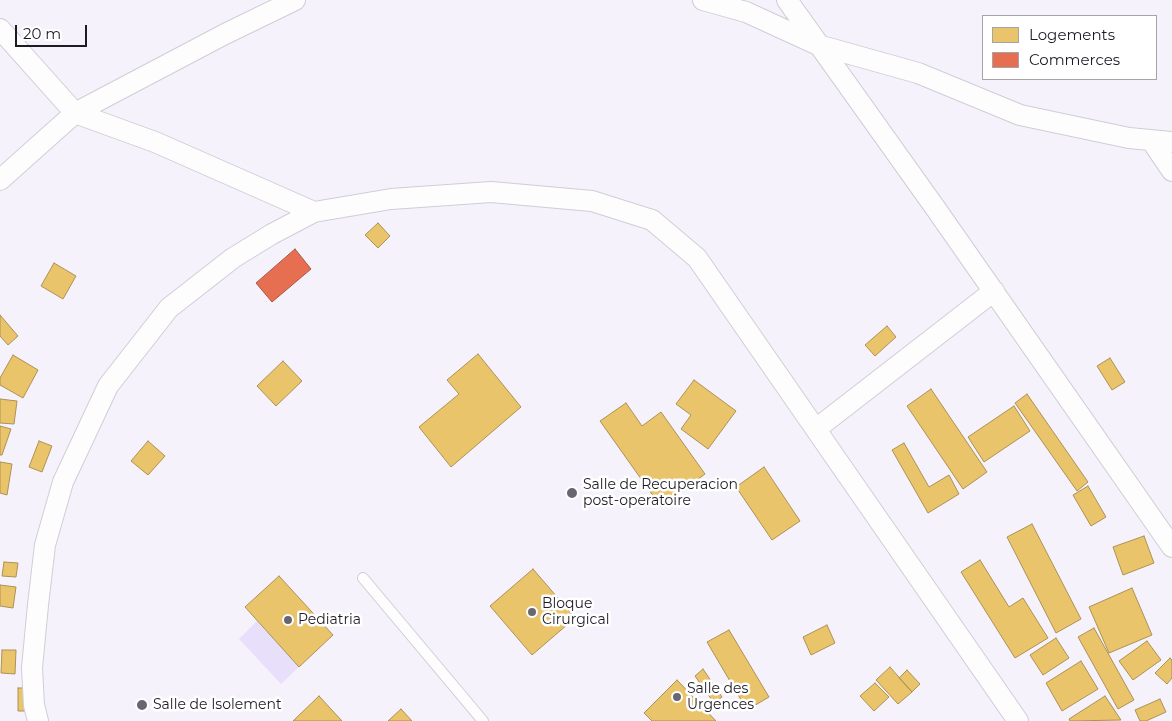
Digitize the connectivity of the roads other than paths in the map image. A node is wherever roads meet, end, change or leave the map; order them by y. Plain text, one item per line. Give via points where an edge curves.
1 (295, 0) edge
2 (703, 0) edge
3 (786, 0) edge
4 (0, 29) edge
5 (818, 45) junction
6 (75, 113) junction
7 (1151, 140) junction
8 (1172, 142) edge
9 (1172, 171) edge
10 (0, 180) edge
11 (314, 212) junction
12 (994, 291) junction
13 (816, 429) junction
14 (1172, 547) edge
15 (363, 578) dead end
16 (38, 721) edge
17 (483, 721) edge
18 (1018, 721) edge

1 - 6 street
2 - 5 street via 746,12
3 - 5 street
4 - 6 street
5 - 7 street via 918,73 1020,115
5 - 12 street
6 - 10 street
6 - 11 street via 155,142
7 - 8 street
7 - 9 street
11 - 13 street via 391,199 491,192 592,201 652,220 697,258
11 - 16 street via 233,258 169,308 108,386 64,482 45,545 32,668
12 - 13 street
12 - 14 street
13 - 18 street
15 - 17 lane

